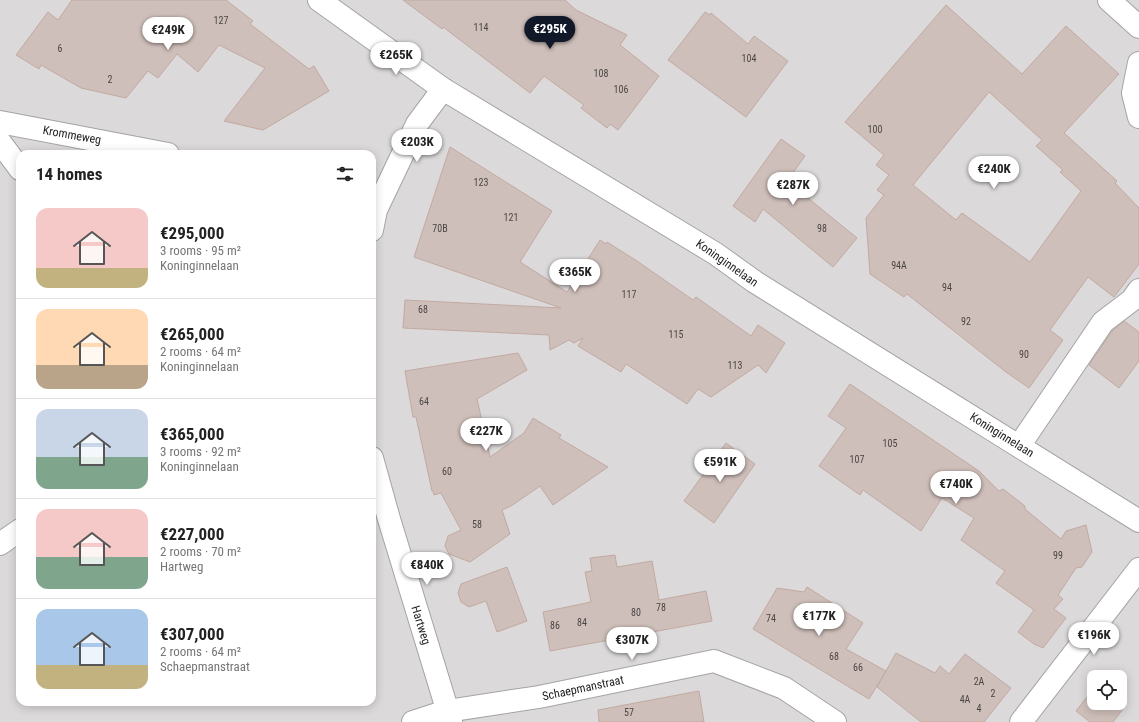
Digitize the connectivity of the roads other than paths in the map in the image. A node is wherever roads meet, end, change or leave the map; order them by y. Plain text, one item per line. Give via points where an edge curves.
1 (319, 0) edge
2 (1109, 0) edge
3 (1139, 27) edge
4 (1139, 63) edge
5 (443, 88) junction
6 (1139, 117) edge
7 (0, 122) edge
8 (0, 142) edge
9 (147, 150) edge
10 (16, 164) edge
11 (376, 210) edge
12 (1137, 298) edge
13 (1019, 446) junction
14 (376, 472) edge
15 (1139, 521) edge
16 (16, 533) edge
17 (0, 544) edge
18 (1139, 569) edge
19 (449, 716) edge
20 (413, 722) edge
21 (835, 722) edge
22 (1020, 722) edge

1 - 5 street, Koninginnelaan
2 - 3 street
4 - 6 street via 1133,93
5 - 11 street via 417,124
5 - 13 street, Koninginnelaan via 716,254 755,282
7 - 9 street, Krommeweg
8 - 10 street
12 - 13 street via 1103,322
13 - 15 street, Koninginnelaan
14 - 19 street, Hartweg
16 - 17 street
18 - 22 street
19 - 20 street, Schaepmanstraat
19 - 21 street, Schaepmanstraat via 714,661 784,688

